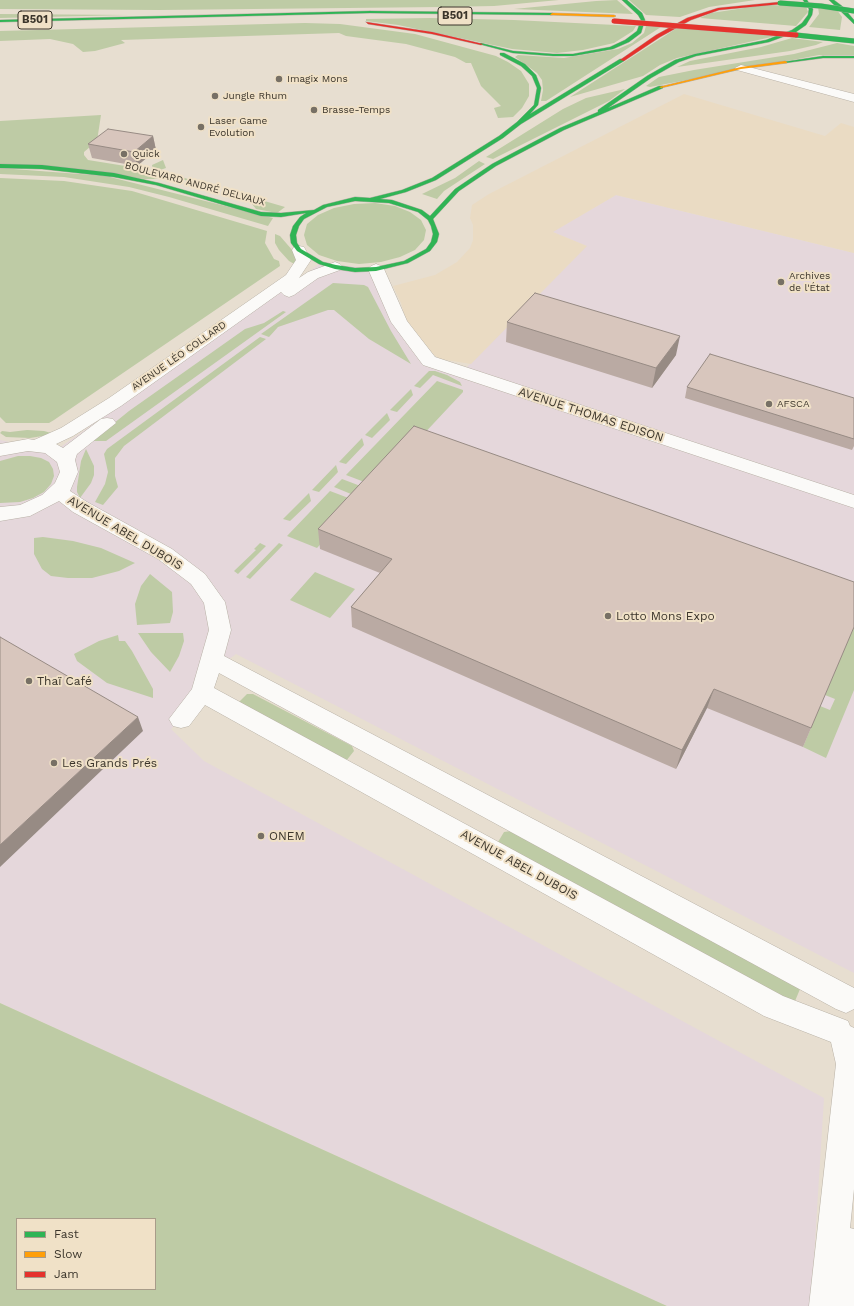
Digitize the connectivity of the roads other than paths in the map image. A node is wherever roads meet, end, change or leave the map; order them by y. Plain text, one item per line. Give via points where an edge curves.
1 (624, 0) edge
2 (805, 0) edge
3 (831, 0) edge
4 (840, 3) edge
5 (548, 4) dead end
6 (448, 11) junction
7 (854, 11) edge
8 (0, 13) edge
9 (255, 14) junction
10 (297, 18) junction
11 (614, 19) junction
12 (854, 24) edge
13 (0, 25) edge
14 (854, 36) edge
15 (468, 42) junction
16 (854, 42) edge
17 (854, 57) edge
18 (741, 68) junction
19 (854, 98) edge
20 (600, 111) junction
21 (519, 123) junction
22 (0, 166) edge
23 (372, 199) junction
24 (312, 211) junction
25 (430, 219) junction
26 (299, 250) junction
27 (335, 267) junction
28 (376, 269) junction
29 (0, 440) edge
30 (28, 446) junction
31 (0, 450) edge
32 (66, 460) junction
33 (59, 492) junction
34 (854, 502) edge
35 (0, 514) edge
36 (211, 660) junction
37 (202, 692) junction
38 (181, 719) dead end
39 (842, 995) edge
40 (845, 1038) edge
41 (854, 1179) edge
42 (826, 1306) edge
43 (842, 1306) edge

1 - 15 main road via 643,20 639,32 611,48 574,55 553,55 513,52
2 - 20 main road via 811,9 810,15 804,24 794,31 767,41 677,60
3 - 4 main road
4 - 12 main road
5 - 6 main road
6 - 9 main road, B501
6 - 11 main road, B501
7 - 21 main road, bridge via 780,3 718,9 689,19 658,36
8 - 9 main road
9 - 13 main road, B501
10 - 11 main road, B501 via 448,16
10 - 13 main road, B501
10 - 15 main road via 395,27
11 - 14 main road, B501 via 722,23
11 - 16 main road, B501, bridge via 764,31
15 - 21 main road via 505,55 534,75 539,88 536,105
17 - 18 main road via 823,57
18 - 19 street
18 - 20 main road via 659,87
20 - 25 main road via 494,165 457,190
21 - 23 main road via 434,179
22 - 24 main road, BOULEVARD ANDRÉ DELVAUX via 114,175 157,184 265,214 281,216
23 - 24 main road via 339,202
23 - 25 main road via 406,205
24 - 26 main road via 302,218 289,234
25 - 28 main road via 436,234 428,250 406,262
26 - 27 main road via 321,263
26 - 30 street, AVENUE LÉO COLLARD via 304,260 291,278 115,402 68,432
27 - 28 main road via 355,270
27 - 32 street, AVENUE LÉO COLLARD via 313,275 74,447
28 - 34 street, AVENUE THOMAS EDISON via 399,322 429,361
29 - 30 street
30 - 31 street
30 - 32 street via 49,448
32 - 33 street via 68,479
33 - 35 street via 37,506
33 - 36 street, AVENUE ABEL DUBOIS via 80,507 165,554 198,579 216,607 220,630
36 - 37 street, AVENUE ABEL DUBOIS
36 - 39 street
37 - 38 street, AVENUE ABEL DUBOIS
37 - 40 street, AVENUE ABEL DUBOIS via 774,1006
39 - 40 street via 833,1015 834,1023
40 - 42 street via 851,1064
41 - 43 street

